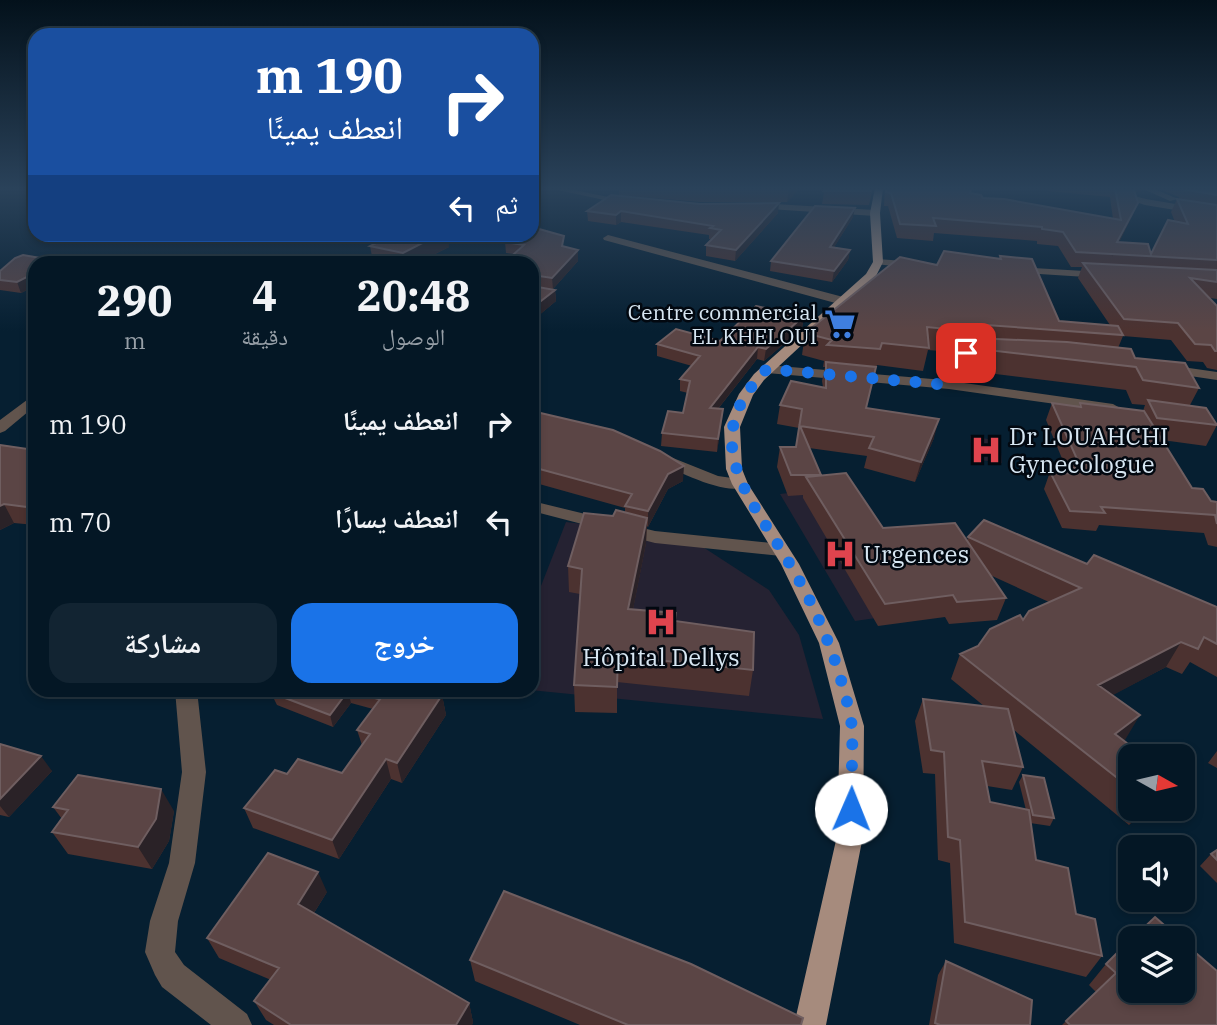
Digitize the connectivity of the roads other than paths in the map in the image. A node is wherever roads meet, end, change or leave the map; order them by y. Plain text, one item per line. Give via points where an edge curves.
1 (876, 236) edge
2 (608, 238) dead end
3 (878, 262) junction
4 (931, 265) edge
5 (996, 269) edge
6 (1119, 275) edge
7 (843, 300) junction
8 (1006, 355) edge
9 (1154, 368) edge
10 (767, 369) junction
11 (1217, 376) edge
12 (949, 385) junction
13 (28, 404) edge
14 (1133, 411) edge
15 (0, 428) edge
16 (653, 454) edge
17 (740, 484) junction
18 (539, 508) edge
19 (781, 550) junction
20 (188, 697) edge
21 (236, 1025) edge
22 (810, 1025) edge

1 - 3 main road
2 - 7 street
3 - 4 street
3 - 7 main road via 870,276
5 - 6 street via 1038,278
7 - 10 main road
8 - 12 street via 966,353 957,357
9 - 11 street
10 - 12 street
10 - 17 main road via 746,394 732,427 734,469
12 - 14 street
13 - 15 street
16 - 17 street via 715,481
17 - 19 main road
18 - 19 street via 656,537
19 - 22 main road via 829,643 852,726 850,836
20 - 21 street via 194,772 182,863 160,951 173,976

